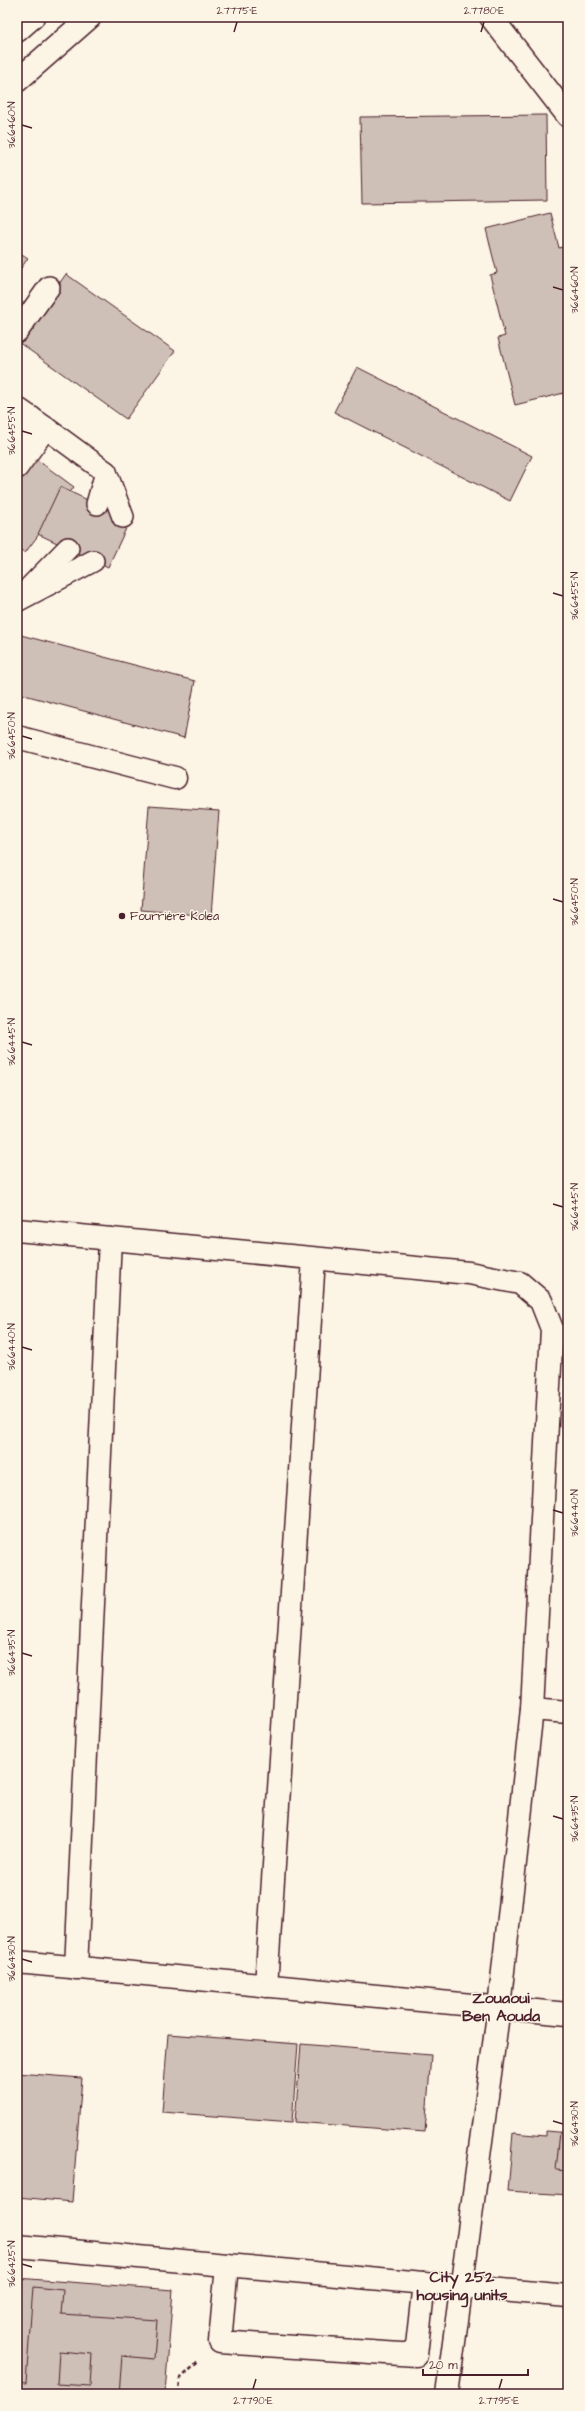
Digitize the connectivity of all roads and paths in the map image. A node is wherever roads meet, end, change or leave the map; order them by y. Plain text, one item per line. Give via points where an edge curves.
1 (33, 17) edge
2 (90, 17) edge
3 (491, 17) edge
4 (17, 31) edge
5 (17, 80) edge
6 (568, 116) edge
7 (49, 287) dead end
8 (17, 332) edge
9 (31, 418) edge
10 (17, 437) edge
11 (17, 468) edge
12 (106, 472) junction
13 (98, 504) dead end
14 (123, 516) dead end
15 (68, 548) dead end
16 (93, 561) dead end
17 (17, 601) edge
18 (17, 737) edge
19 (175, 778) dead end
20 (17, 1230) edge
21 (110, 1240) junction
22 (314, 1259) junction
23 (532, 1709) junction
24 (568, 1712) edge
25 (17, 1962) edge
26 (76, 1968) junction
27 (266, 1986) junction
28 (499, 2008) junction
29 (568, 2014) edge
30 (17, 2246) edge
31 (228, 2265) junction
32 (424, 2283) junction
33 (460, 2286) junction
34 (568, 2296) edge
35 (220, 2342) junction
36 (179, 2394) edge
37 (447, 2394) edge

1 - 4 street
2 - 5 street
3 - 6 street
7 - 8 lane
9 - 10 lane
9 - 11 lane
9 - 12 lane
12 - 13 lane
12 - 14 lane
15 - 17 lane
16 - 17 lane
18 - 19 street
20 - 21 street
21 - 22 street
21 - 26 street
22 - 23 street via 469,1273 520,1283 541,1301 552,1329
22 - 27 street
23 - 24 street
23 - 28 street
25 - 26 street
26 - 27 street
27 - 28 street
28 - 29 street
28 - 33 street
30 - 31 street
31 - 32 street
31 - 35 street
32 - 33 street
32 - 35 street via 416,2355
33 - 34 street
33 - 37 street
35 - 36 path via 180,2379

